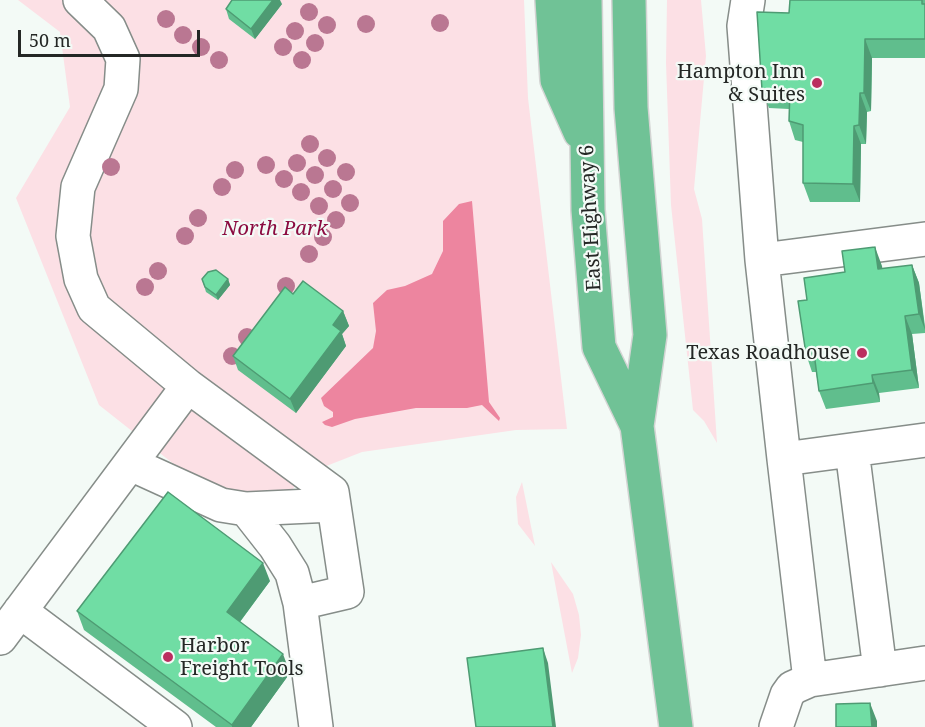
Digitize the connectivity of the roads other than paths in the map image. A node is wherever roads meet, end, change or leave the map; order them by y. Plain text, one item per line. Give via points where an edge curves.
1 (80, 0) edge
2 (552, 0) edge
3 (585, 0) edge
4 (629, 0) edge
5 (747, 0) edge
6 (586, 144) junction
7 (925, 239) edge
8 (762, 260) junction
9 (188, 386) junction
10 (637, 426) junction
11 (925, 440) edge
12 (852, 450) junction
13 (784, 459) junction
14 (131, 464) junction
15 (333, 505) junction
16 (246, 509) junction
17 (300, 603) junction
18 (20, 611) junction
19 (0, 638) edge
20 (925, 663) edge
21 (880, 670) junction
22 (801, 684) junction
23 (175, 727) edge
24 (316, 727) edge
25 (675, 727) edge
26 (776, 727) edge

1 - 9 lane via 109,28 123,59 121,89 78,187 73,236 81,279 94,308
2 - 6 highway via 557,80
3 - 6 highway, East Highway 6
4 - 10 highway, East Highway 6 via 631,108 650,335
5 - 8 lane via 744,26
6 - 10 highway, East Highway 6 via 599,347
7 - 8 lane
8 - 13 lane
9 - 14 lane
9 - 15 lane via 332,492
10 - 25 highway, East Highway 6
11 - 12 lane
12 - 13 lane
12 - 21 lane
13 - 22 lane
14 - 16 lane via 211,502
14 - 18 lane
15 - 16 lane
15 - 17 lane via 347,592
16 - 17 lane via 292,573
17 - 24 lane
18 - 19 lane
18 - 23 lane
20 - 21 lane
21 - 22 lane
22 - 26 lane via 787,695

